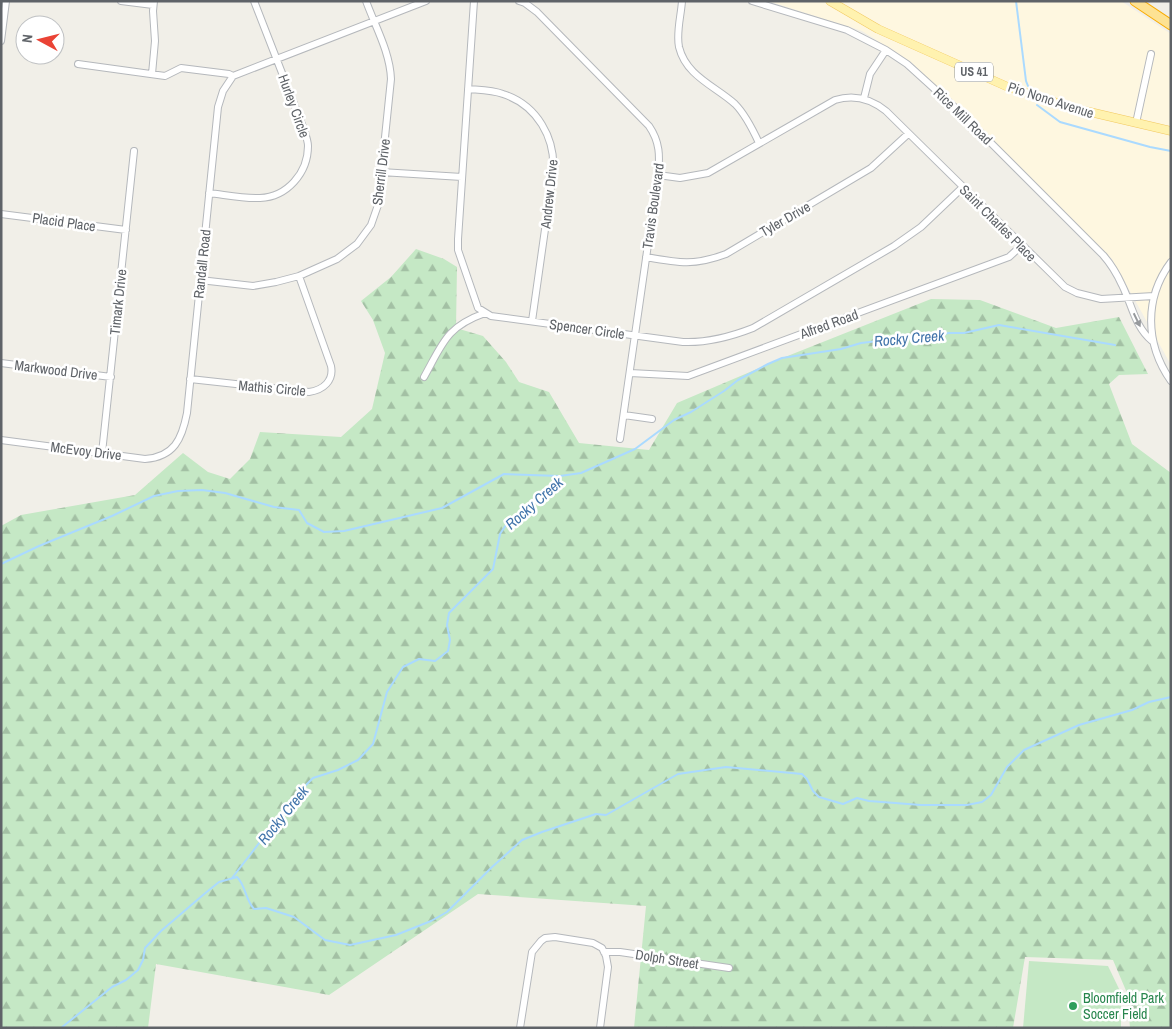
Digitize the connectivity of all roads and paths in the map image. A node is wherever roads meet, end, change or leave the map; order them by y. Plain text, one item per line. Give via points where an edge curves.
1 (6, 1) edge
2 (121, 1) edge
3 (254, 1) edge
4 (366, 1) edge
5 (426, 1) edge
6 (474, 1) edge
7 (519, 1) edge
8 (682, 1) edge
9 (752, 1) edge
10 (830, 1) edge
11 (1135, 1) edge
12 (154, 3) edge
13 (374, 21) junction
14 (1171, 25) edge
15 (1, 40) edge
16 (886, 50) junction
17 (1151, 54) dead end
18 (277, 58) junction
19 (78, 64) dead end
20 (152, 74) junction
21 (234, 76) junction
22 (468, 89) junction
23 (864, 98) junction
24 (1136, 123) junction
25 (1171, 131) edge
26 (908, 134) junction
27 (759, 143) junction
28 (134, 151) dead end
29 (382, 172) junction
30 (658, 175) junction
31 (462, 177) junction
32 (963, 187) junction
33 (209, 193) junction
34 (1, 214) edge
35 (126, 230) junction
36 (1022, 246) junction
37 (646, 257) junction
38 (1171, 262) edge
39 (299, 276) junction
40 (200, 280) junction
41 (1126, 296) junction
42 (1154, 296) junction
43 (485, 313) junction
44 (532, 321) junction
45 (635, 336) junction
46 (1152, 341) junction
47 (1, 363) edge
48 (630, 373) junction
49 (110, 377) junction
50 (424, 377) dead end
51 (190, 378) junction
52 (1171, 380) edge
53 (624, 415) junction
54 (652, 419) dead end
55 (620, 438) dead end
56 (1, 440) edge
57 (169, 450) joint
58 (102, 453) junction
59 (604, 952) junction
60 (729, 968) dead end
61 (520, 1028) edge
62 (600, 1028) edge

1 - 15 street
2 - 12 street
3 - 18 street, Hurley Circle
4 - 13 street
5 - 13 street
6 - 22 street
7 - 30 street, Travis Boulevard via 537,12 648,126 660,150
8 - 27 street via 678,44 683,59 698,76 735,104
9 - 16 street, Rice Mill Road via 847,30
10 - 24 main road, Pio Nono Avenue / US 41 via 878,29 1008,87 1073,108
11 - 14 highway
12 - 20 street
13 - 18 street
13 - 29 street, Sherrill Drive via 390,72
16 - 23 street via 870,74
16 - 41 street, Rice Mill Road via 926,80 960,112 1103,255
17 - 24 street
18 - 21 street
18 - 33 street, Hurley Circle via 307,140 307,154 300,175 284,190 267,197
19 - 20 street
20 - 21 street via 165,76 181,68
21 - 33 street, Randall Road via 220,98
22 - 31 street
22 - 44 street, Andrew Drive via 503,94 523,103 537,118 551,142 554,173
23 - 26 street, Saint Charles Place via 882,108
23 - 27 street via 853,96 835,100
24 - 25 main road, Pio Nono Avenue / US 41
26 - 32 street, Saint Charles Place
26 - 37 street, Tyler Drive via 861,174 726,254 694,263
27 - 30 street via 708,173 680,178
28 - 35 street, Timark Drive
29 - 31 street
29 - 39 street, Sherrill Drive via 376,214 365,235 345,254
30 - 37 street, Travis Boulevard
31 - 43 street via 458,250 476,305
32 - 36 street, Saint Charles Place
32 - 45 street, Spencer Circle via 921,228 753,328 731,337 695,342
33 - 40 street, Randall Road
34 - 35 street, Placid Place
35 - 49 street, Timark Drive
36 - 41 street, Saint Charles Place via 1072,292 1101,299
36 - 48 street, Alfred Road via 1009,257 688,376
37 - 45 street, Travis Boulevard
38 - 42 street via 1160,278
39 - 40 street, Sherrill Drive via 253,286
39 - 51 street, Mathis Circle via 331,366 327,384 309,392
40 - 51 street, Randall Road
41 - 42 street, Saint Charles Place
41 -> 46 street, Rice Mill Road via 1141,330
42 - 46 street
43 - 44 street, Spencer Circle
43 - 50 street via 462,322 450,332
44 - 45 street, Spencer Circle
45 - 48 street, Travis Boulevard
46 - 52 street
47 - 49 street, Markwood Drive
48 - 53 street, Travis Boulevard
49 - 58 street, Timark Drive
51 - 57 street, Randall Road via 184,430
53 - 54 street
53 - 55 street, Travis Boulevard
56 - 58 street, McEvoy Drive
57 - 58 street, McEvoy Drive via 145,459
59 - 60 street, Dolph Street
59 - 61 street via 593,943 563,938 550,937 538,943 530,958
59 - 62 street via 608,962

